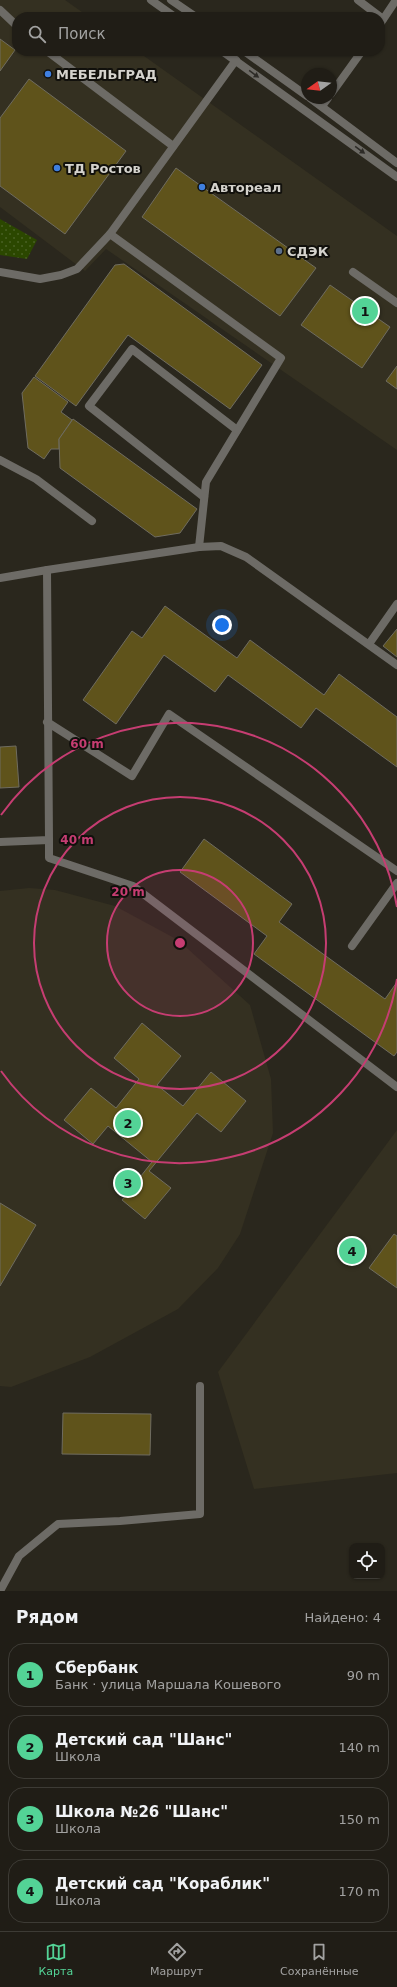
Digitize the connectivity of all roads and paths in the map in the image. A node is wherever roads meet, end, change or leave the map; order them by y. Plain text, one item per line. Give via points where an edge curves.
1 (151, 0) edge
2 (171, 0) edge
3 (358, 0) edge
4 (396, 0) edge
5 (0, 10) edge
6 (168, 12) edge
7 (189, 12) edge
8 (372, 12) edge
9 (385, 16) edge
10 (12, 21) edge
11 (54, 56) edge
12 (230, 56) edge
13 (251, 56) edge
14 (358, 56) edge
15 (236, 60) junction
16 (337, 86) edge
17 (301, 92) edge
18 (319, 104) edge
19 (322, 106) joint
20 (174, 146) junction
21 (397, 163) edge
22 (397, 177) edge
23 (110, 234) junction
24 (0, 272) edge
25 (353, 272) dead end
26 (397, 303) edge
27 (237, 430) junction
28 (0, 460) edge
29 (204, 497) junction
30 (92, 521) dead end
31 (199, 547) junction
32 (47, 570) junction
33 (0, 578) edge
34 (397, 604) edge
35 (369, 644) junction
36 (397, 665) edge
37 (47, 722) junction
38 (49, 840) junction
39 (0, 842) edge
40 (397, 871) edge
41 (397, 883) edge
42 (352, 946) dead end
43 (397, 1087) edge
44 (200, 1386) dead end
45 (0, 1591) edge

1 - 6 street
2 - 7 street
3 - 8 street
4 - 9 street
5 - 10 street
11 - 20 street
12 - 15 street
13 - 17 street
14 - 16 street
15 - 20 street
15 -> 22 street
18 - 19 street
19 - 21 street
20 - 23 street
23 - 24 street via 77,269 61,275 40,279
23 - 27 street via 281,358
25 - 26 street
27 - 29 street via 206,482
27 - 29 street via 132,349 89,406
28 - 30 street via 36,479
29 - 31 street
31 - 32 street
31 - 35 street via 222,546 246,557
32 - 33 street
32 - 37 street
34 - 35 street
35 - 36 street
37 - 38 street
37 - 40 street via 132,776 169,714
38 - 39 street
38 - 43 street via 49,858 133,886
41 - 42 street
44 - 45 street via 200,1514 58,1524 19,1556

